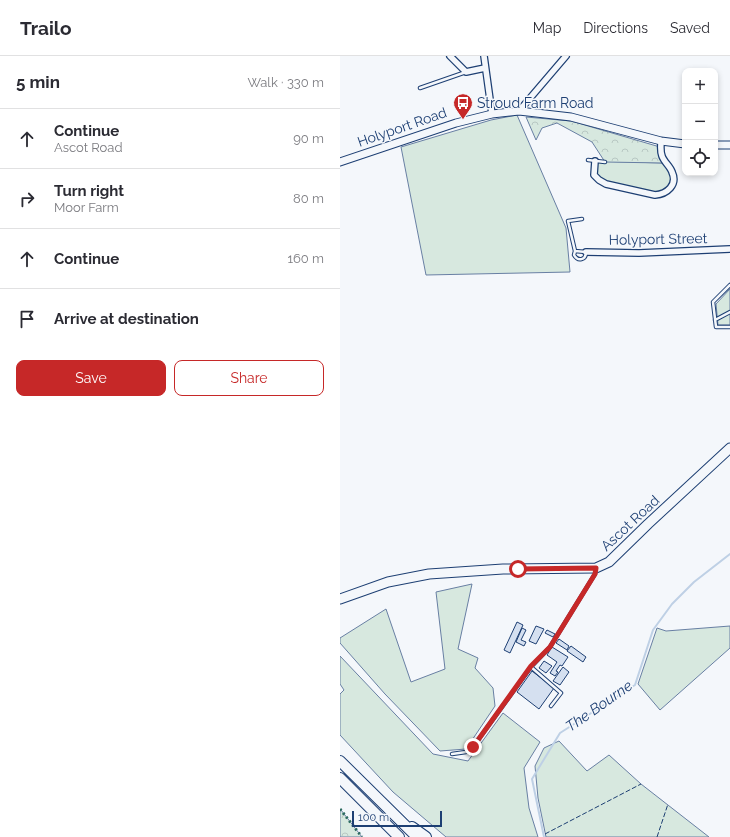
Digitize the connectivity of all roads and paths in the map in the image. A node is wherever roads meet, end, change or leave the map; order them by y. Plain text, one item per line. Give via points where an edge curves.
1 (450, 56) edge
2 (484, 56) edge
3 (566, 56) edge
4 (486, 68) junction
5 (466, 72) junction
6 (420, 88) dead end
7 (519, 111) junction
8 (492, 114) junction
9 (661, 141) junction
10 (682, 144) edge
11 (718, 145) edge
12 (730, 145) edge
13 (588, 160) dead end
14 (595, 161) junction
15 (340, 162) edge
16 (605, 162) dead end
17 (582, 219) dead end
18 (730, 249) edge
19 (575, 251) junction
20 (586, 252) junction
21 (730, 285) edge
22 (730, 312) edge
23 (715, 320) junction
24 (730, 327) edge
25 (730, 448) edge
26 (596, 568) junction
27 (340, 599) edge
28 (531, 666) junction
29 (551, 706) dead end
30 (452, 754) dead end
31 (340, 761) edge
32 (340, 778) edge
33 (340, 783) edge
34 (392, 813) junction
35 (390, 837) edge
36 (399, 837) edge
37 (417, 837) edge
38 (426, 837) edge

1 - 5 street
2 - 4 street
3 - 7 street
4 - 5 street
4 - 8 street
5 - 6 lane
7 - 8 street, Holyport Road
7 - 9 street, Holyport Road via 571,116
8 - 15 street, Holyport Road via 456,123
9 - 10 street, Holyport Road
9 - 14 street via 662,157 674,178 669,191 662,195 606,184 594,175
11 - 12 street
13 - 14 lane
14 - 16 lane
17 - 19 lane via 568,221
18 - 20 street, Holyport Street via 639,253
19 - 20 lane
19 - 20 lane via 575,257 580,260
21 - 23 lane via 713,302
22 - 23 lane
23 - 24 lane via 716,327
25 - 26 main road, Ascot Road via 609,562
26 - 27 main road, Ascot Road via 502,569 429,574 388,582
26 - 28 lane via 595,574 550,647
28 - 29 lane via 560,693
28 - 30 lane via 473,747 466,752
31 - 34 highway
32 - 36 highway
33 - 35 highway
34 - 37 highway
34 - 38 highway

